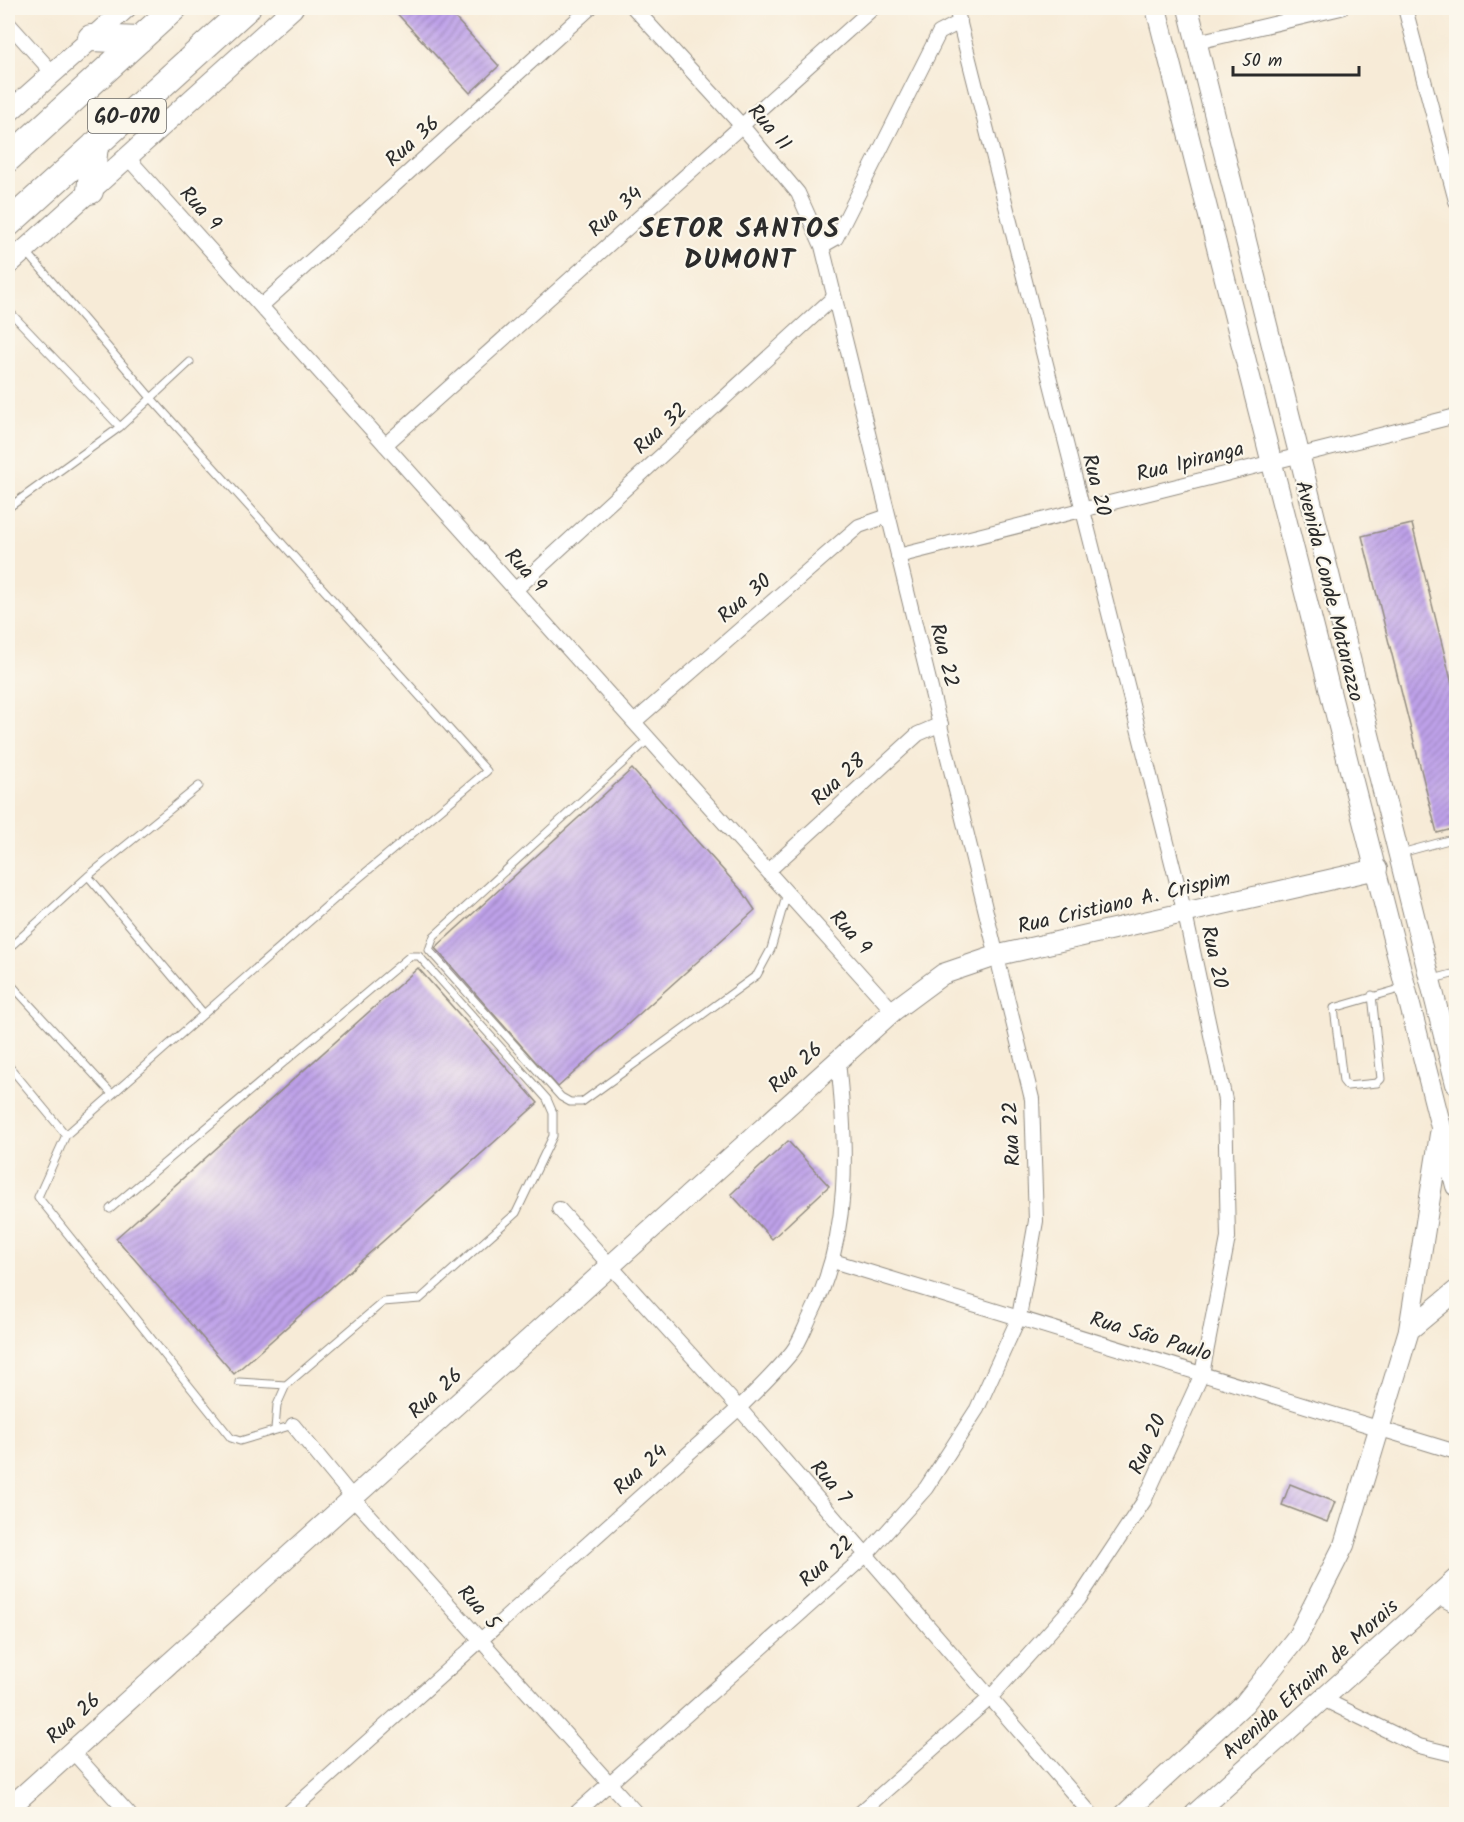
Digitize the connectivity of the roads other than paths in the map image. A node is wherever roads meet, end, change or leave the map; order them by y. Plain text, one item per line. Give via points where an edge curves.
1 (126, 8) edge
2 (174, 8) edge
3 (248, 8) edge
4 (293, 8) edge
5 (590, 8) edge
6 (633, 8) edge
7 (873, 8) edge
8 (956, 8) edge
9 (1156, 8) edge
10 (1188, 8) edge
11 (1341, 8) edge
12 (1405, 8) edge
13 (960, 22) junction
14 (8, 23) edge
15 (91, 38) junction
16 (138, 40) junction
17 (1197, 42) junction
18 (52, 72) junction
19 (8, 113) edge
20 (742, 126) junction
21 (95, 145) junction
22 (127, 157) junction
23 (8, 159) edge
24 (90, 191) junction
25 (1456, 201) edge
26 (8, 224) edge
27 (822, 246) junction
28 (25, 250) junction
29 (8, 265) edge
30 (833, 298) junction
31 (261, 306) junction
32 (8, 310) edge
33 (190, 362) dead end
34 (152, 399) junction
35 (1456, 416) edge
36 (120, 427) junction
37 (385, 445) junction
38 (1301, 454) junction
39 (1271, 461) junction
40 (8, 508) edge
41 (1082, 510) junction
42 (888, 516) junction
43 (898, 556) junction
44 (515, 590) junction
45 (634, 722) junction
46 (941, 724) junction
47 (649, 739) junction
48 (199, 786) dead end
49 (1456, 838) edge
50 (1399, 853) junction
51 (1377, 869) junction
52 (768, 871) junction
53 (88, 876) junction
54 (787, 892) junction
55 (1185, 914) junction
56 (8, 949) edge
57 (999, 955) junction
58 (1456, 973) edge
59 (1430, 979) junction
60 (8, 981) edge
61 (1407, 987) junction
62 (1372, 995) junction
63 (893, 1011) junction
64 (204, 1014) junction
65 (838, 1061) junction
66 (8, 1065) edge
67 (1456, 1084) edge
68 (112, 1094) junction
69 (1442, 1124) junction
70 (66, 1135) junction
71 (1456, 1186) edge
72 (110, 1209) dead end
73 (559, 1209) dead end
74 (833, 1261) junction
75 (611, 1268) junction
76 (1456, 1291) edge
77 (1019, 1317) junction
78 (1409, 1330) junction
79 (1202, 1374) junction
80 (238, 1383) dead end
81 (286, 1385) junction
82 (739, 1408) junction
83 (293, 1425) joint
84 (276, 1429) junction
85 (1380, 1429) junction
86 (1456, 1452) edge
87 (353, 1498) junction
88 (866, 1554) junction
89 (1456, 1579) edge
90 (1437, 1596) junction
91 (1456, 1606) edge
92 (481, 1641) junction
93 (990, 1698) junction
94 (1323, 1699) junction
95 (72, 1751) junction
96 (1456, 1755) edge
97 (609, 1784) junction
98 (8, 1809) edge
99 (129, 1815) edge
100 (287, 1815) edge
101 (575, 1815) edge
102 (636, 1815) edge
103 (859, 1815) edge
104 (1091, 1815) edge
105 (1125, 1815) edge
106 (1195, 1815) edge

1 - 15 street
2 - 16 highway, GO-070
3 - 21 highway, GO-070
4 - 22 street
5 - 31 street, Rua 36
6 - 20 street, Rua 11
7 - 20 street, Rua 34
8 - 13 street, Rua 20
9 - 39 street, Avenida Conde Matarazzo
10 - 17 street, Avenida Conde Matarazzo
11 - 17 street
12 - 25 street
13 - 27 street via 939,33 836,238
13 - 41 street, Rua 20
14 - 18 street
15 - 16 highway
15 - 18 street
16 - 23 highway, GO-070
17 - 38 street, Avenida Conde Matarazzo
18 - 19 street
20 - 27 street, Rua 11 via 798,193
20 - 37 street, Rua 34
21 - 24 highway
21 - 26 highway, GO-070
22 - 24 street
22 - 31 street, Rua 9
24 - 28 street
27 - 30 street, Rua 11
28 - 29 street
28 - 34 lane
30 - 42 street, Rua 22
30 - 44 street, Rua 32
31 - 37 street, Rua 9
32 - 36 lane
33 - 34 lane
34 - 36 lane
34 - 64 lane via 487,771
35 - 38 street, Rua Ipiranga
36 - 40 lane
37 - 44 street, Rua 9
38 - 39 street, Rua Ipiranga
38 - 50 street, Avenida Conde Matarazzo
39 - 41 street, Rua Ipiranga
39 - 51 street, Avenida Conde Matarazzo
41 - 43 street, Rua Ipiranga
41 - 55 street, Rua 20
42 - 43 street, Rua 22
42 - 45 street, Rua 30 via 859,526
43 - 46 street, Rua 22
44 - 45 street, Rua 9
45 - 47 street, Rua 9
46 - 52 street, Rua 28 via 918,734
46 - 57 street, Rua 22
47 - 52 street, Rua 9
47 - 54 lane via 434,936 429,945 429,950 561,1097 582,1102 747,984 764,963
48 - 53 lane
49 - 50 lane
50 - 59 street, Avenida Conde Matarazzo
51 - 55 street, Rua Cristiano A. Crispim
51 - 61 street, Avenida Conde Matarazzo
52 - 54 street, Rua 9
53 - 56 lane
53 - 64 lane
54 - 63 street, Rua 9
55 - 57 street, Rua Cristiano A. Crispim
55 - 79 street, Rua 20 via 1225,1100 1228,1238
57 - 63 street, Rua Cristiano A. Crispim via 943,974
57 - 77 street, Rua 22 via 1032,1099 1036,1221
58 - 59 lane
59 - 61 street
59 - 67 street, Avenida Conde Matarazzo
60 - 68 lane
61 - 62 lane
61 - 69 street, Avenida Conde Matarazzo
62 - 62 lane via 1381,1079 1377,1083 1347,1086 1343,1081 1334,1009
63 - 65 street, Rua 26
64 - 68 lane
65 - 74 street, Rua 24 via 844,1122 843,1198
65 - 75 street, Rua 26
66 - 70 lane
68 - 70 lane
69 - 71 street, Avenida Conde Matarazzo
69 - 78 street, Avenida Efraim de Morais
70 - 84 lane via 38,1197 231,1438 240,1441
72 - 81 lane via 404,960 419,956 547,1099 553,1113 554,1136 516,1213 420,1299 383,1302
73 - 75 street, Rua 7
74 - 77 street, Rua São Paulo
74 - 82 street, Rua 24 via 794,1350
75 - 82 street, Rua 7
75 - 87 street, Rua 26
76 - 78 street
77 - 79 street, Rua São Paulo
77 - 88 street, Rua 22 via 977,1408 926,1488
78 - 85 street, Avenida Efraim de Morais
79 - 85 street, Rua São Paulo
79 - 93 street, Rua 20 via 1144,1501 1079,1599
80 - 81 lane
81 - 84 lane via 277,1405
82 - 88 street, Rua 7
82 - 92 street, Rua 24
83 - 84 lane
83 - 87 street, Rua 5
85 - 86 street, Rua São Paulo
85 - 105 street, Avenida Efraim de Morais via 1344,1545 1298,1636 1244,1704
87 - 92 street, Rua 5
87 - 95 street, Rua 26
88 - 93 street, Rua 7
88 - 97 street, Rua 22
89 - 90 street, Avenida Efraim de Morais
90 - 91 street
90 - 94 street, Avenida Efraim de Morais
92 - 97 street, Rua 5
92 - 100 street, Rua 24
93 - 103 street, Rua 20
93 - 104 street, Rua 7
94 - 96 street via 1419,1746
94 - 106 street, Avenida Efraim de Morais
95 - 98 street, Rua 26
95 - 99 street
97 - 101 street, Rua 22
97 - 102 street, Rua 5

